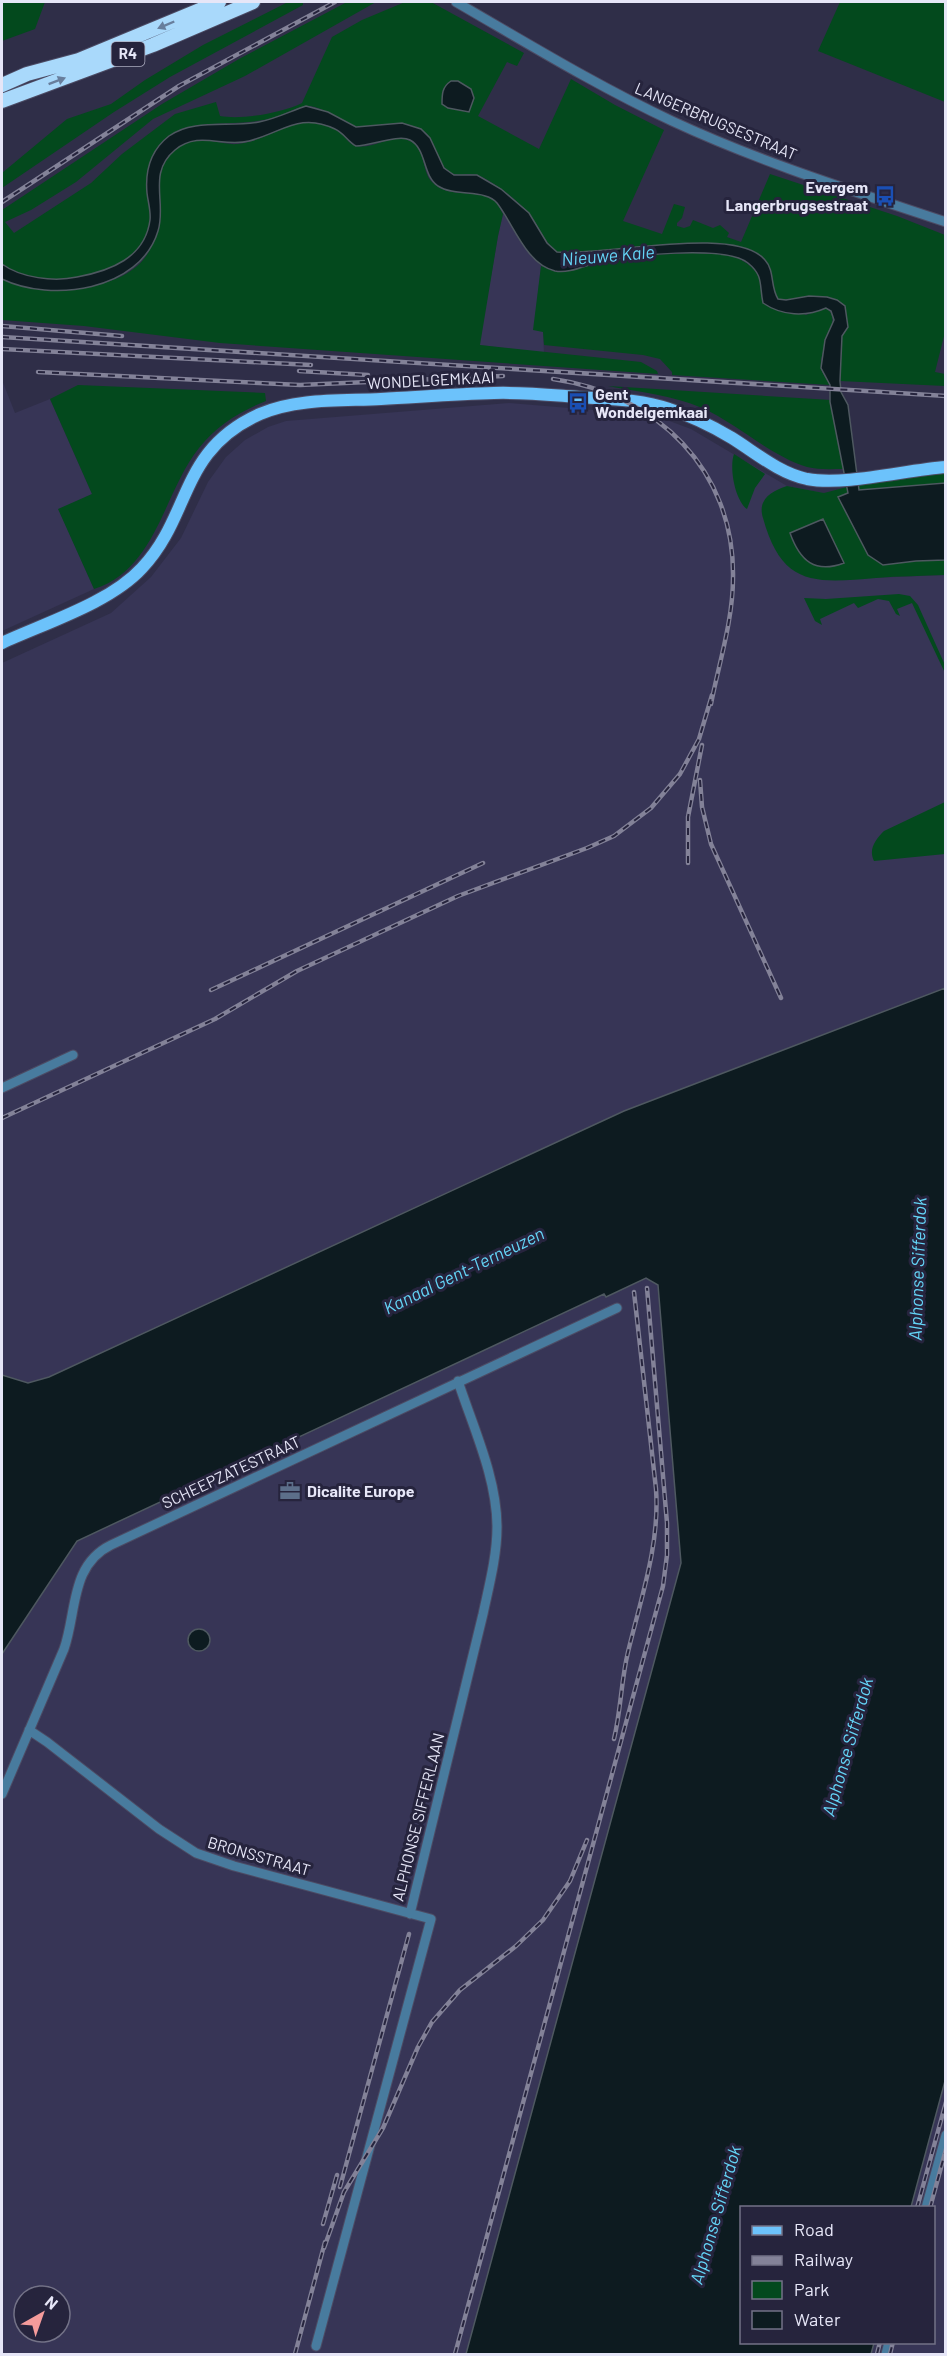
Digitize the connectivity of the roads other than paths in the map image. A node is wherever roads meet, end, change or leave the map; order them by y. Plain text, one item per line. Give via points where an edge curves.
1 (219, 2) edge
2 (253, 2) edge
3 (456, 2) edge
4 (2, 84) edge
5 (2, 101) edge
6 (945, 222) edge
7 (945, 467) edge
8 (2, 643) edge
9 (73, 1055) dead end
10 (2, 1088) edge
11 (616, 1308) dead end
12 (458, 1381) junction
13 (29, 1730) junction
14 (2, 1794) edge
15 (410, 1914) junction
16 (945, 2135) edge
17 (927, 2206) edge
18 (315, 2346) dead end

1 -> 4 highway, R4 via 79,60
5 -> 2 highway, R4 via 153,45
3 - 6 street, LANGERBRUGSESTRAAT via 673,121 807,176
7 - 8 main road, WONDELGEMKAAI via 844,480 792,475 706,423 642,402 495,393 282,407 240,424 215,445 195,471 153,555 126,583 101,599
9 - 10 street
11 - 12 street, SCHEEPZATESTRAAT
12 - 13 street, SCHEEPZATESTRAAT via 95,1555 78,1583 69,1636
12 - 15 street, ALPHONSE SIFFERLAAN via 490,1482 497,1527 492,1576
13 - 14 street, SCHEEPZATESTRAAT
13 - 15 street, BRONSSTRAAT via 196,1853
15 - 18 street, ALPHONSE SIFFERLAAN via 431,1920
16 - 17 street

